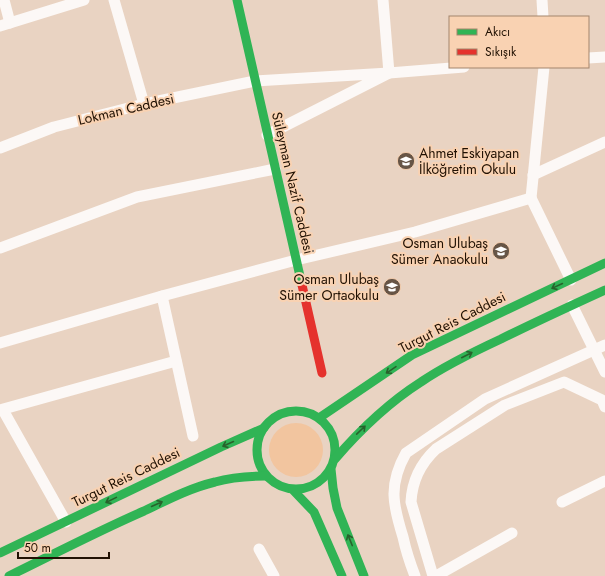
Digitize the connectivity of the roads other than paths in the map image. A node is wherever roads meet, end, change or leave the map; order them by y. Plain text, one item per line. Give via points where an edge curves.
1 (4, 0) edge
2 (84, 0) edge
3 (114, 0) edge
4 (237, 0) edge
5 (383, 0) edge
6 (542, 0) edge
7 (543, 16) edge
8 (5, 24) edge
9 (605, 57) edge
10 (589, 58) edge
11 (452, 68) edge
12 (544, 68) edge
13 (389, 73) junction
14 (255, 81) junction
15 (144, 104) junction
16 (268, 135) junction
17 (605, 142) edge
18 (0, 148) edge
19 (275, 169) junction
20 (534, 175) junction
21 (531, 198) junction
22 (0, 248) edge
23 (296, 260) junction
24 (605, 264) edge
25 (570, 280) junction
26 (605, 290) edge
27 (162, 296) junction
28 (572, 305) junction
29 (0, 343) edge
30 (605, 345) edge
31 (594, 350) junction
32 (176, 361) junction
33 (605, 372) edge
34 (322, 373) dead end
35 (605, 407) edge
36 (1, 410) edge
37 (319, 418) junction
38 (264, 428) junction
39 (193, 436) dead end
40 (335, 459) junction
41 (331, 469) junction
42 (266, 476) junction
43 (605, 481) edge
44 (293, 490) junction
45 (562, 502) dead end
46 (66, 522) junction
47 (512, 534) dead end
48 (259, 549) dead end
49 (0, 553) edge
50 (9, 576) edge
51 (274, 576) edge
52 (342, 576) edge
53 (364, 576) edge
54 (415, 576) edge
55 (434, 576) edge

1 - 8 street
2 - 8 street
3 - 15 street
4 - 14 street, Süleyman Nazif Caddesi
5 - 13 street
6 - 7 street
9 - 10 street
11 - 13 street, Lokman Caddesi
12 - 20 street
13 - 14 street, Lokman Caddesi
13 - 16 street
14 - 15 street, Lokman Caddesi
14 - 16 street, Süleyman Nazif Caddesi
15 - 18 street, Lokman Caddesi via 54,127
16 - 19 street, Süleyman Nazif Caddesi
17 - 20 street
19 - 22 street via 136,197
19 - 23 street, Süleyman Nazif Caddesi
20 - 21 street
21 - 23 street via 415,232
21 - 25 street
23 - 27 street
23 - 34 street, Süleyman Nazif Caddesi
24 - 25 street, Turgut Reis Caddesi
25 -> 37 street, Turgut Reis Caddesi via 412,355
26 - 28 street
27 - 29 street
27 - 32 street
28 - 31 street
40 -> 28 street via 372,419 409,390 467,355
30 - 31 street
31 - 33 street
31 - 54 street via 485,398 406,453 395,480 394,504
32 - 36 street
32 - 39 street
35 - 55 street via 602,400 564,382 505,405 430,455 416,476 411,502
36 - 46 street
37 - 38 street via 305,412 289,412 275,417
37 - 40 street via 330,429 334,439
38 - 42 street via 257,452
38 -> 46 street, Turgut Reis Caddesi
40 - 41 street
41 - 44 street via 318,484
53 -> 41 street via 337,508
42 - 44 street via 278,485
50 -> 42 street via 195,488 231,478
43 - 45 street
44 - 52 street via 314,512
46 - 49 street, Turgut Reis Caddesi
47 - 55 street
48 - 51 street

